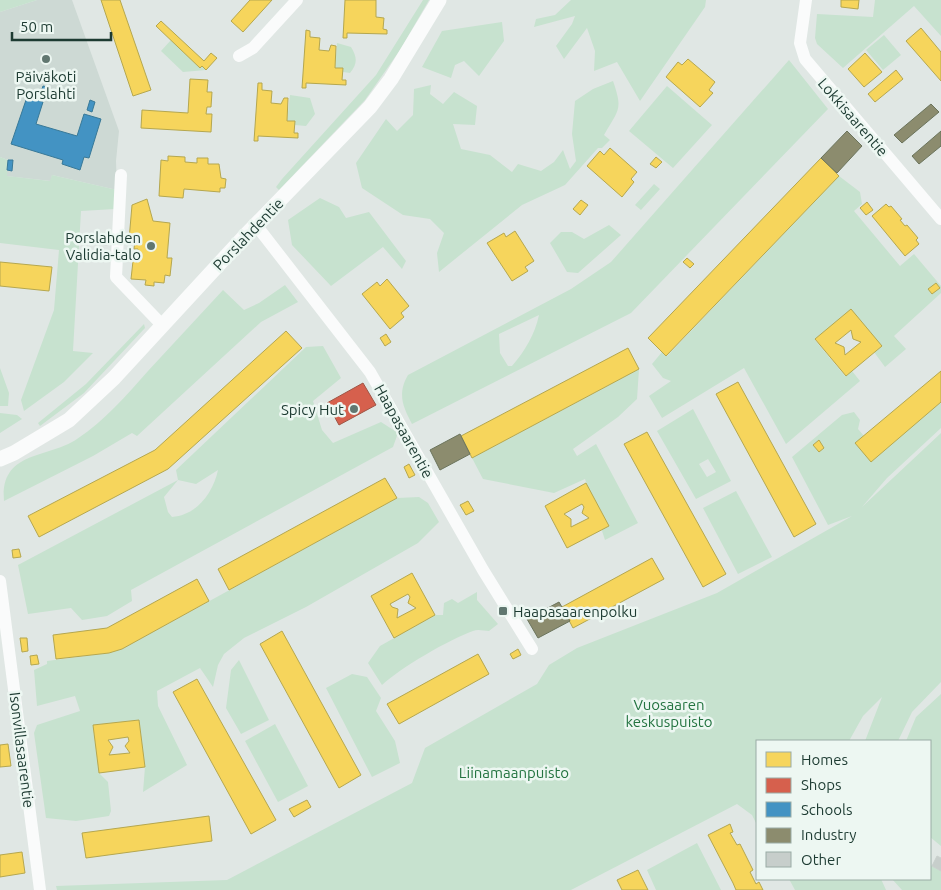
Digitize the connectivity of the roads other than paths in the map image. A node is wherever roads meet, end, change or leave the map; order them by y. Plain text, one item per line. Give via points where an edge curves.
1 (296, 0) edge
2 (439, 0) edge
3 (806, 0) edge
4 (239, 56) dead end
5 (122, 175) dead end
6 (941, 219) edge
7 (256, 225) junction
8 (162, 325) junction
9 (29, 443) junction
10 (0, 450) edge
11 (0, 460) edge
12 (0, 581) edge
13 (532, 650) dead end
14 (40, 890) edge

1 - 4 street via 253,48
2 - 7 street, Porslahdentie via 370,108
3 - 6 street, Lokkisaarentie via 800,43 805,59
5 - 8 street via 116,277
7 - 8 street, Porslahdentie
7 - 13 street, Haapasaarentie via 379,385
8 - 9 street, Porslahdentie via 92,400 69,420
9 - 10 street, Porslahdentie
9 - 11 street, Porslahdentie
12 - 14 street, Isonvillasaarentie

